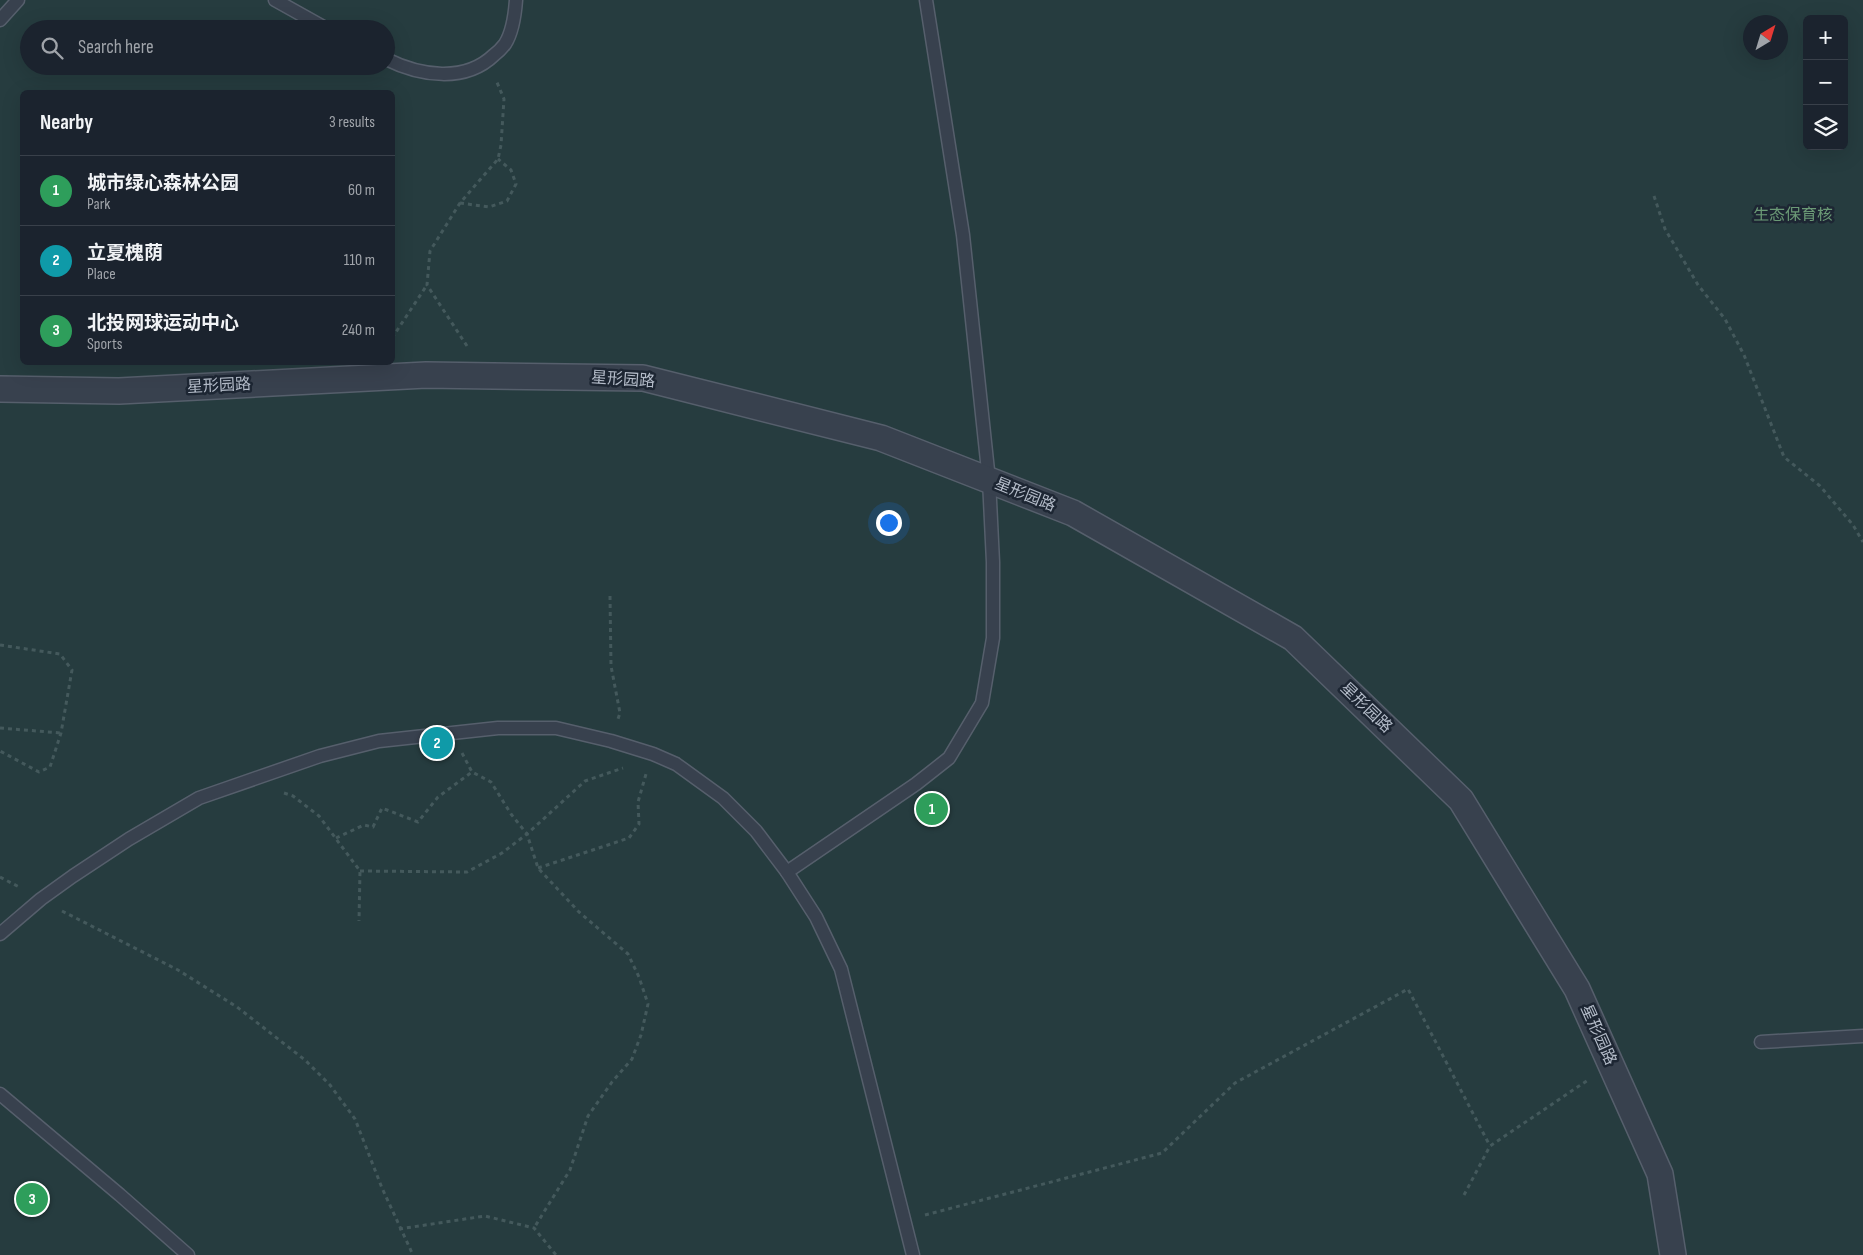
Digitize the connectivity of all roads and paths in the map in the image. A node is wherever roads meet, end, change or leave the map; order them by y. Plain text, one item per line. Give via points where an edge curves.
1 (18, 0) edge
2 (275, 0) edge
3 (516, 0) edge
4 (926, 0) edge
5 (0, 20) edge
6 (311, 20) edge
7 (488, 62) junction
8 (395, 63) edge
9 (498, 159) junction
10 (1654, 196) dead end
11 (460, 203) junction
12 (427, 285) junction
13 (395, 333) edge
14 (487, 376) junction
15 (0, 389) edge
16 (989, 480) junction
17 (1863, 542) edge
18 (610, 596) dead end
19 (0, 645) edge
20 (0, 728) edge
21 (453, 732) junction
22 (61, 733) junction
23 (611, 741) junction
24 (0, 751) edge
25 (653, 754) junction
26 (472, 772) junction
27 (249, 781) junction
28 (527, 834) junction
29 (336, 838) junction
30 (538, 868) junction
31 (360, 871) junction
32 (788, 872) junction
33 (0, 877) edge
34 (41, 899) junction
35 (359, 920) dead end
36 (0, 934) edge
37 (1863, 1036) edge
38 (1761, 1042) dead end
39 (1611, 1065) junction
40 (0, 1094) edge
41 (1490, 1146) junction
42 (1464, 1195) dead end
43 (904, 1220) junction
44 (534, 1228) junction
45 (399, 1229) junction
46 (188, 1255) edge
47 (412, 1255) edge
48 (556, 1255) edge
49 (913, 1255) edge
50 (1673, 1255) edge

1 - 5 lane
2 - 6 lane
3 - 7 lane via 505,45
4 - 16 lane via 963,235
7 - 8 lane via 452,75 417,71
7 - 9 path via 504,99
9 - 11 path
9 - 11 path via 511,170 516,184 507,201 489,207
10 - 17 path via 1665,229 1698,285 1725,319 1744,355 1784,457 1820,486
11 - 12 path via 430,251
12 - 13 path
12 - 14 path
14 - 15 street, 星形园路 via 426,375 119,391
14 - 16 street, 星形园路 via 644,378 881,438
16 - 32 lane via 993,638 982,703 950,758
16 - 39 street, 星形园路 via 1073,513 1293,638 1461,800 1577,988
18 - 23 path via 611,666 620,713
19 - 22 path via 60,654 72,670
20 - 22 path
21 - 23 lane via 556,728
21 - 26 path
21 - 27 lane via 379,741 320,756
22 - 24 path via 50,767 39,772
23 - 25 lane
25 - 28 path via 586,781
25 - 30 path via 638,802 639,824 629,838
25 - 32 lane via 676,764 723,798 756,831
26 - 28 path via 491,782
26 - 29 path via 438,797 418,822 382,808 373,827 364,825
27 - 29 path via 293,796 319,816
27 - 34 lane via 199,798 129,839
28 - 30 path
28 - 31 path via 468,872
29 - 31 path
30 - 44 path via 579,912 628,954 648,1004 632,1059 588,1116 570,1170
31 - 35 path
32 - 43 lane via 816,917 840,969
33 - 34 path
34 - 36 lane
34 - 45 path via 178,970 237,1007 305,1060 330,1085 355,1119
37 - 38 lane
39 - 41 path
39 - 50 street, 星形园路 via 1660,1174
40 - 46 lane
41 - 42 path
41 - 43 path via 1408,989 1235,1083 1162,1153
43 - 49 lane
44 - 45 path via 485,1216
44 - 48 path
45 - 47 path

